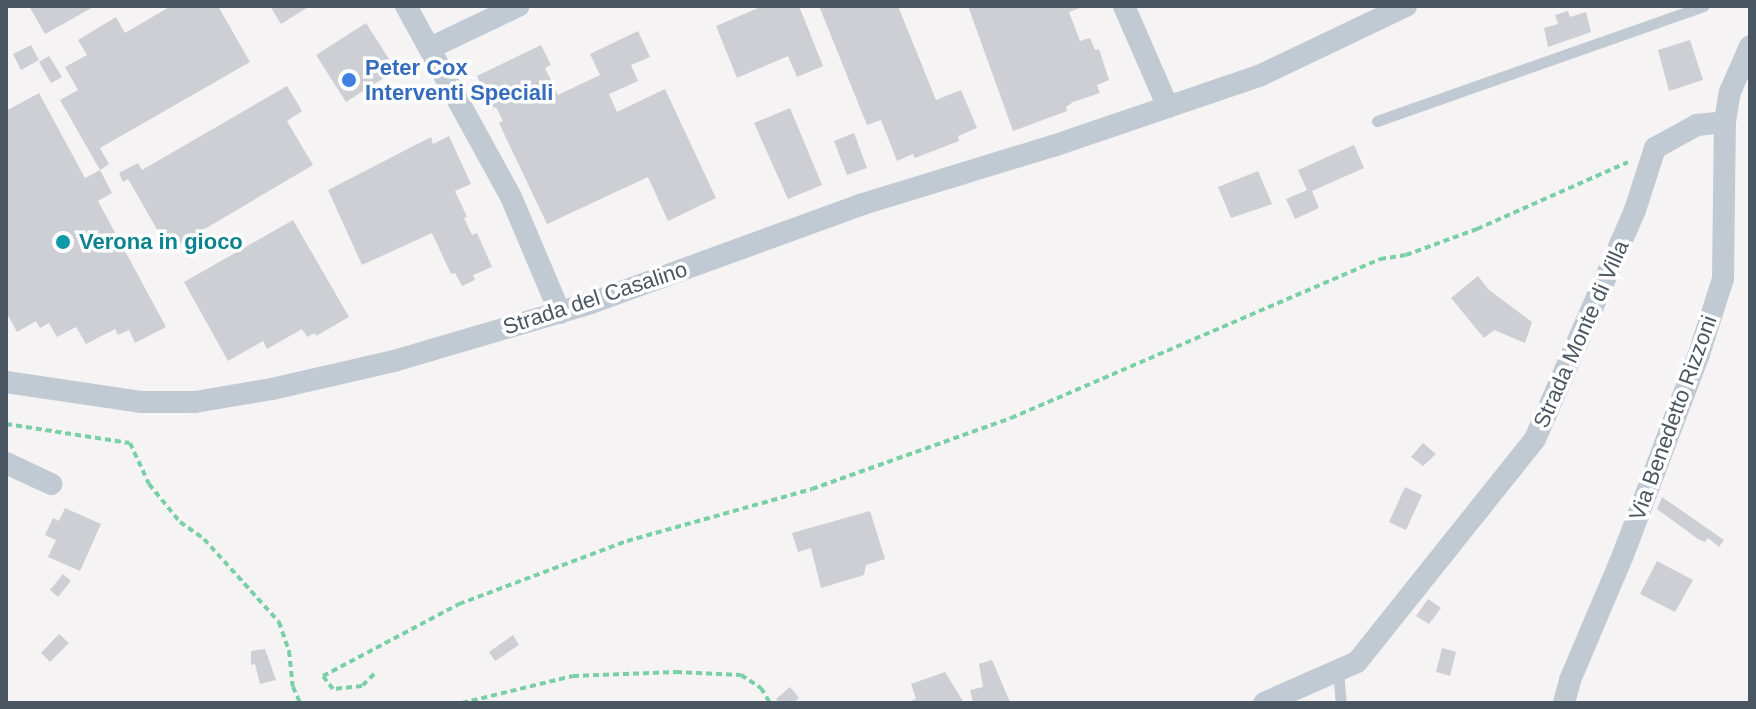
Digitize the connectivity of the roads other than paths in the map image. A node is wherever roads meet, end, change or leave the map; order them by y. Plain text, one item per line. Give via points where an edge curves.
1 (406, 6) edge
2 (518, 6) edge
3 (1124, 6) edge
4 (1406, 6) edge
5 (1703, 6) edge
6 (1750, 46) edge
7 (430, 48) junction
8 (1168, 107) junction
9 (1377, 121) dead end
10 (1725, 122) junction
11 (560, 313) junction
12 (6, 382) edge
13 (6, 463) edge
14 (51, 484) dead end
15 (1337, 670) junction
16 (1264, 703) edge
17 (1341, 703) edge
18 (1564, 703) edge

1 - 7 street
2 - 7 street
3 - 8 street
4 - 8 street, Strada del Casalino via 1259,76
5 - 9 lane
6 - 10 street via 1730,92
7 - 11 street via 511,197
8 - 11 street, Strada del Casalino via 863,204
10 - 15 street, Strada Monte di Villa via 1697,125 1655,148 1635,210 1535,439 1357,662
10 - 18 street, Via Benedetto Rizzoni via 1723,279
11 - 12 street, Strada del Casalino via 394,361 195,402 141,402
13 - 14 street
15 - 16 street, Strada Monte di Villa
15 - 17 lane

